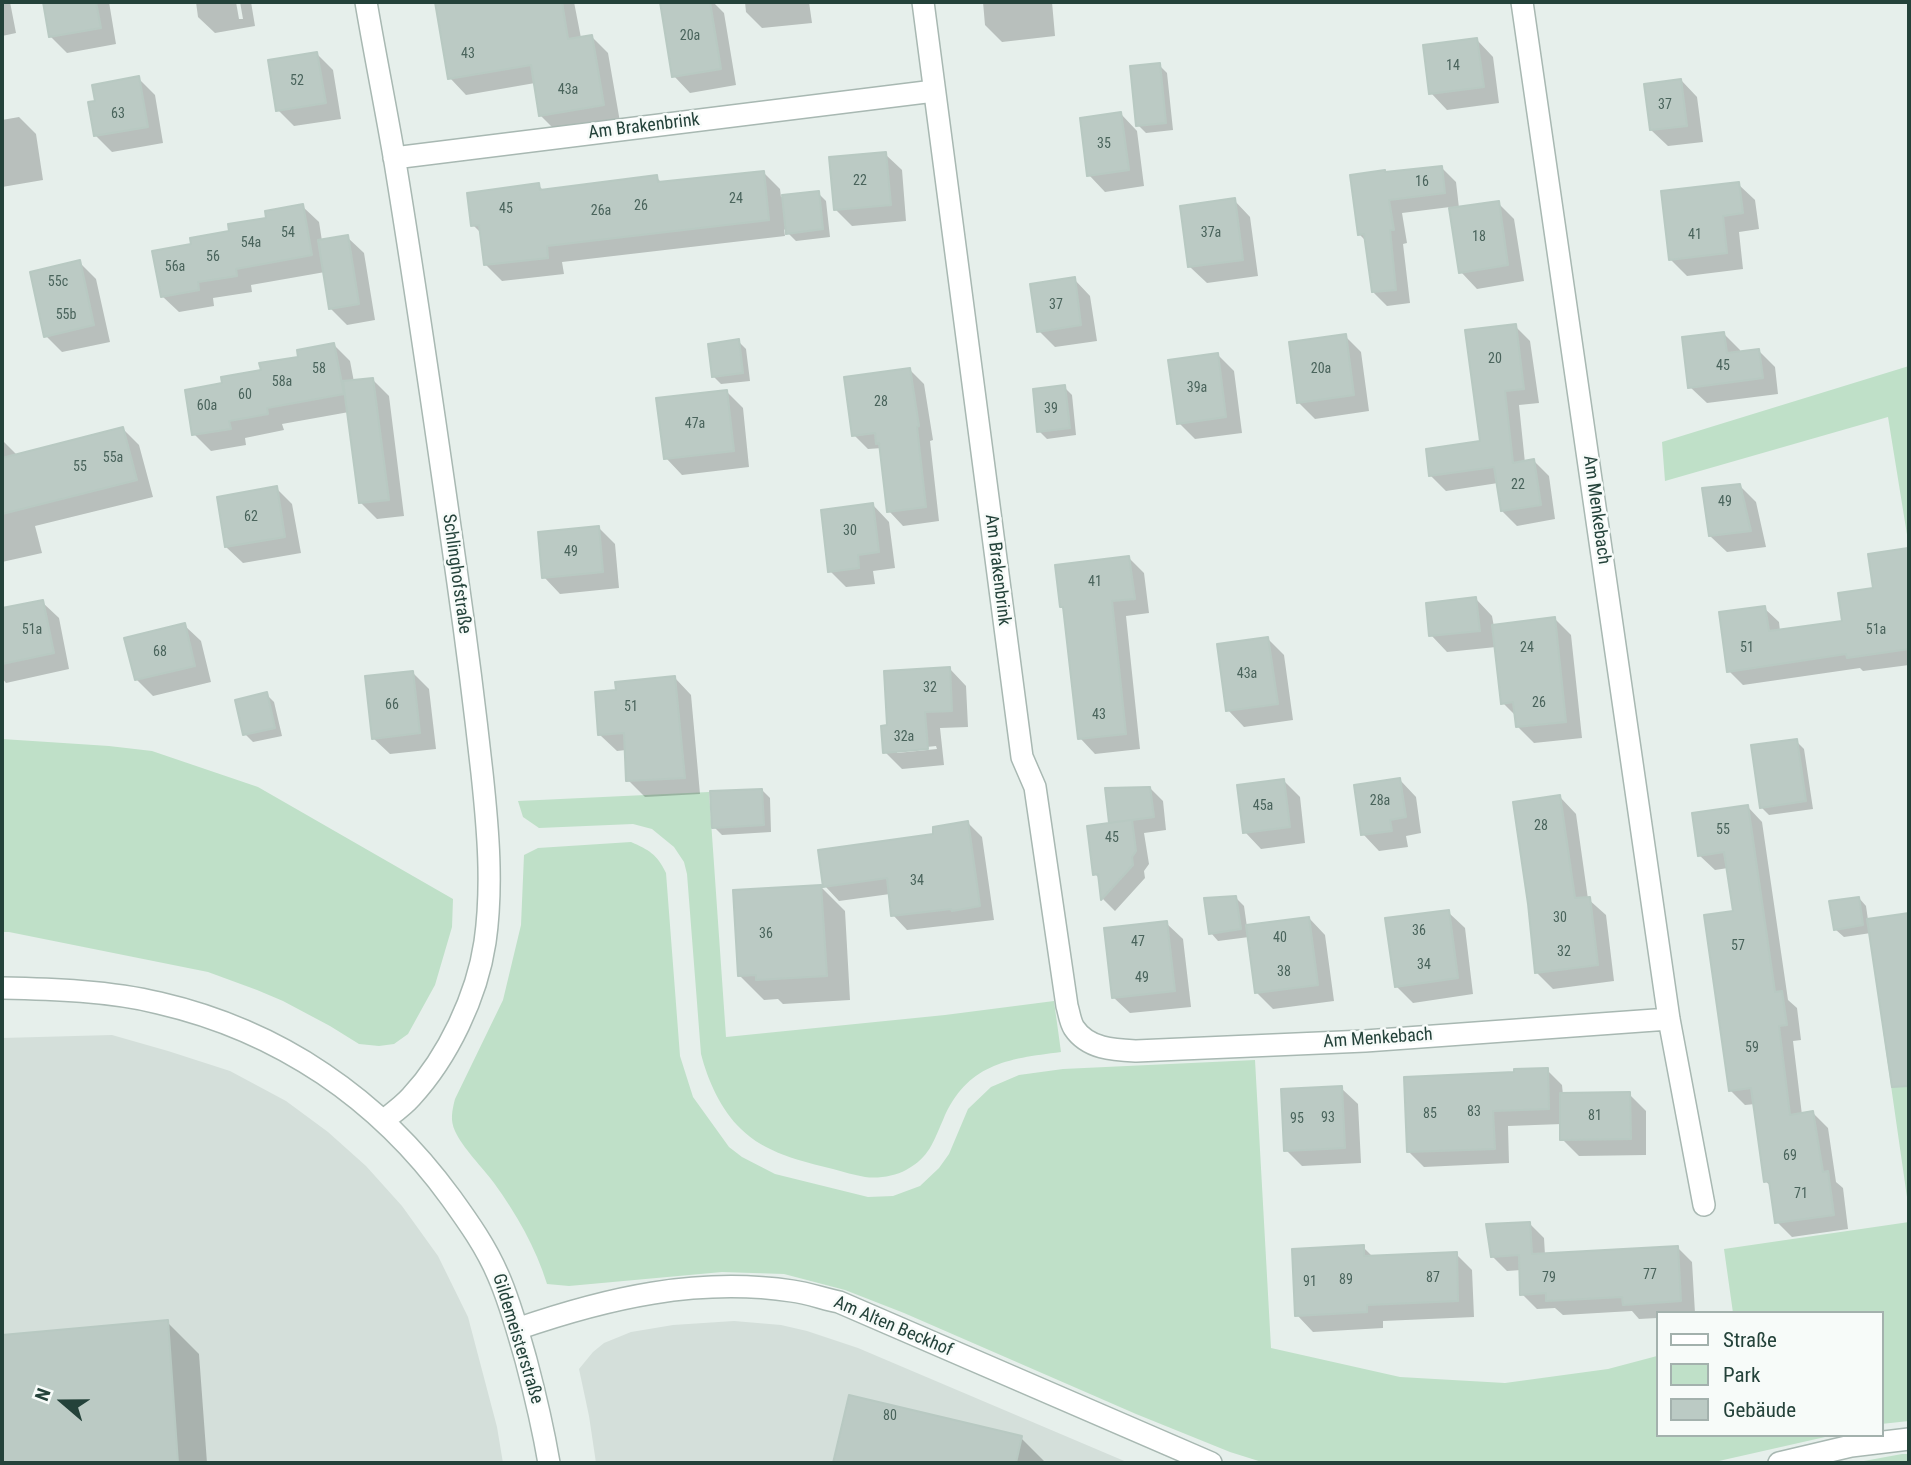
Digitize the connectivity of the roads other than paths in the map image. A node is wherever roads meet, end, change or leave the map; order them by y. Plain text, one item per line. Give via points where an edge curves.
1 (366, 2) edge
2 (923, 2) edge
3 (1522, 2) edge
4 (934, 91) junction
5 (394, 158) junction
6 (2, 988) edge
7 (1670, 1019) junction
8 (1087, 1041) joint
9 (384, 1120) junction
10 (1704, 1205) dead end
11 (517, 1329) junction
12 (1909, 1439) edge
13 (549, 1463) edge
14 (1211, 1463) edge
15 (1779, 1463) edge

1 - 5 street, Schlinghofstraße
2 - 4 street, Am Brakenbrink
3 - 7 street, Am Menkebach
4 - 5 street, Am Brakenbrink
4 - 8 street, Am Brakenbrink via 1022,757 1035,788 1067,1006 1073,1027
5 - 9 street, Schlinghofstraße via 479,741 489,902 485,942 467,1009 410,1098
6 - 9 street, Gildemeisterstraße via 97,993 158,1002 201,1015 252,1034 314,1066
7 - 8 street, Am Menkebach via 1365,1041 1136,1051 1108,1050
7 - 10 street, Am Menkebach
9 - 11 street, Gildemeisterstraße via 437,1179 485,1248
11 - 13 street, Gildemeisterstraße
11 - 14 street, Am Alten Beckhof via 608,1301 668,1290 751,1287 795,1291 839,1302
12 - 15 street via 1851,1446

